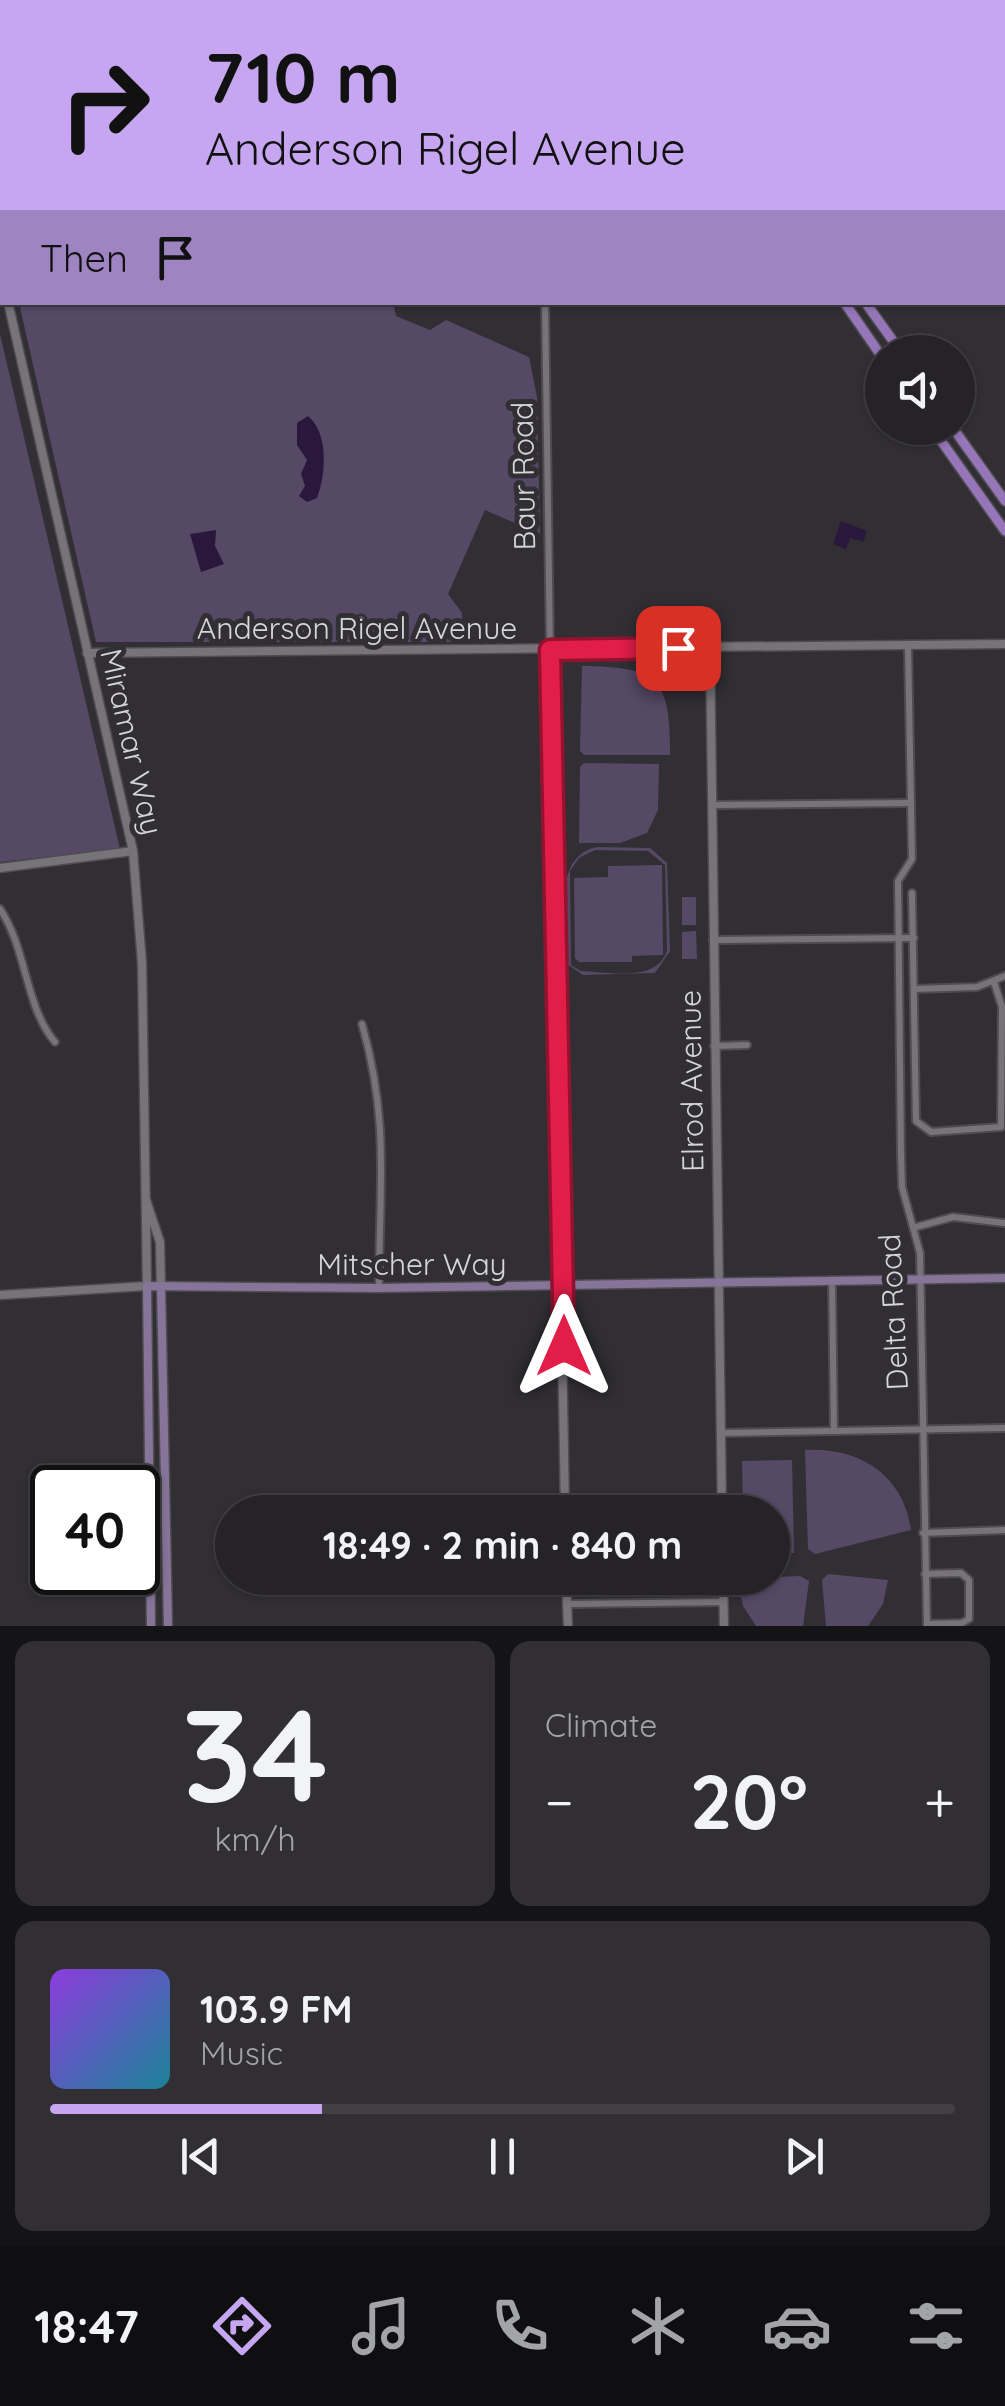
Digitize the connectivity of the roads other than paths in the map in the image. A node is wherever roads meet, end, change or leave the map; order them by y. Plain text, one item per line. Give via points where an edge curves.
1 (9, 305) edge
2 (545, 305) edge
3 (846, 305) edge
4 (868, 305) edge
5 (867, 335) edge
6 (888, 335) edge
7 (944, 445) edge
8 (965, 445) edge
9 (1005, 501) edge
10 (1005, 531) edge
11 (1005, 644) edge
12 (908, 646) junction
13 (710, 648) junction
14 (550, 650) junction
15 (87, 654) junction
16 (910, 803) junction
17 (711, 806) junction
18 (133, 851) junction
19 (0, 868) edge
20 (912, 893) dead end
21 (0, 909) edge
22 (898, 938) junction
23 (914, 938) junction
24 (713, 940) junction
25 (1005, 976) edge
26 (994, 982) junction
27 (915, 988) junction
28 (362, 1024) dead end
29 (55, 1042) dead end
30 (748, 1045) dead end
31 (714, 1046) junction
32 (146, 1200) junction
33 (1005, 1223) edge
34 (916, 1227) junction
35 (1005, 1278) edge
36 (919, 1279) junction
37 (832, 1280) junction
38 (718, 1283) junction
39 (146, 1286) junction
40 (563, 1286) junction
41 (161, 1287) junction
42 (379, 1288) junction
43 (0, 1295) edge
44 (1005, 1428) edge
45 (922, 1430) junction
46 (834, 1432) junction
47 (721, 1433) junction
48 (565, 1495) edge
49 (722, 1495) edge
50 (1005, 1530) edge
51 (923, 1532) junction
52 (925, 1574) junction
53 (567, 1595) edge
54 (724, 1595) edge
55 (724, 1602) junction
56 (567, 1604) junction
57 (926, 1625) edge
58 (152, 1626) edge
59 (168, 1626) edge
60 (568, 1626) edge
61 (724, 1626) edge

1 - 15 street, Miramar Way
2 - 14 street, Baur Road
3 - 5 main road
4 - 6 main road
7 - 10 main road
8 - 9 main road
11 - 12 street, Anderson Rigel Avenue
12 - 13 street, Anderson Rigel Avenue
12 - 16 street
13 - 14 street, Anderson Rigel Avenue
13 - 17 street, Elrod Avenue
14 - 15 street, Anderson Rigel Avenue
14 - 40 street
15 - 18 street, Miramar Way
16 - 17 street
16 - 22 street, Delta Road via 912,859 898,882
17 - 24 street, Elrod Avenue
18 - 19 street
18 - 32 street, Miramar Way
20 - 23 street
21 - 29 street via 44,1029
22 - 23 street
22 - 24 street
22 - 34 street, Delta Road via 902,1186
23 - 27 street
24 - 31 street, Elrod Avenue
25 - 26 street
26 - 27 street
26 - 27 street via 1002,1008 1001,1127 930,1132 916,1121
28 - 42 street via 380,1102
30 - 31 street
31 - 38 street, Elrod Avenue
32 - 39 street, Miramar Way
32 - 41 street, Miramar Way via 160,1242
33 - 34 street via 952,1217
34 - 36 street, Delta Road
35 - 36 main road, Mitscher Way
36 - 37 main road, Mitscher Way
36 - 45 street, Delta Road
37 - 38 main road, Mitscher Way
37 - 46 street
38 - 40 main road, Mitscher Way
38 - 47 street, Elrod Avenue
39 - 41 main road, Mitscher Way
39 - 43 street, Mitscher Way
39 - 58 main road, Miramar Way
40 - 42 main road, Mitscher Way
40 - 48 street
41 - 42 main road, Mitscher Way
41 - 59 main road, Miramar Way
44 - 45 street
45 - 46 street
45 - 51 street, Delta Road
46 - 47 street
47 - 49 street, Elrod Avenue
50 - 51 street
51 - 52 street, Delta Road
52 - 57 street, Delta Road
52 - 57 street via 961,1573 969,1580 969,1619
53 - 56 street
54 - 55 street
55 - 56 street
55 - 61 street
56 - 60 street

